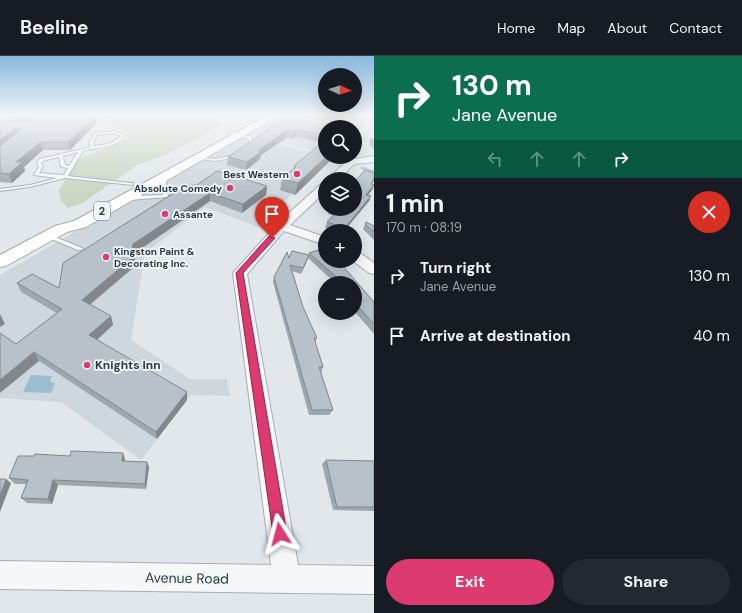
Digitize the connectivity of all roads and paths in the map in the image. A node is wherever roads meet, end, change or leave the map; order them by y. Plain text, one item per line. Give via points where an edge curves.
1 (92, 140) edge
2 (119, 140) edge
3 (223, 140) edge
4 (225, 140) edge
5 (251, 140) edge
6 (92, 146) junction
7 (81, 150) junction
8 (243, 151) edge
9 (61, 155) junction
10 (236, 156) edge
11 (197, 158) junction
12 (374, 159) edge
13 (72, 168) junction
14 (340, 172) edge
15 (168, 174) junction
16 (65, 177) junction
17 (136, 186) junction
18 (0, 190) edge
19 (318, 193) edge
20 (166, 196) junction
21 (121, 200) junction
22 (282, 226) junction
23 (54, 233) junction
24 (318, 238) edge
25 (80, 248) dead end
26 (362, 261) edge
27 (0, 262) edge
28 (374, 270) edge
29 (0, 575) edge
30 (287, 580) junction
31 (374, 580) edge

1 - 6 lane via 90,143
2 - 6 lane via 109,145
3 - 17 main road, 2
4 - 11 main road, 2
5 - 8 lane via 252,144
6 - 7 lane
7 - 9 lane
7 - 13 lane
9 - 13 lane via 63,166
9 - 16 lane via 40,160 41,167 36,174
10 - 11 lane via 215,160
11 - 15 main road, 2
12 - 14 street via 351,162
13 - 16 lane
15 - 17 main road, 2
15 - 20 lane via 164,182
16 - 17 lane
16 - 18 lane
17 - 20 lane
17 - 21 main road, 2
17 - 23 main road, 2 via 67,219
19 - 22 street
20 - 21 lane
21 - 23 main road, 2 via 80,224
22 - 24 street
22 - 30 street via 240,273
23 - 25 lane
23 - 27 main road, 2
26 - 28 street
29 - 30 street, Avenue Road
30 - 31 street, Avenue Road

